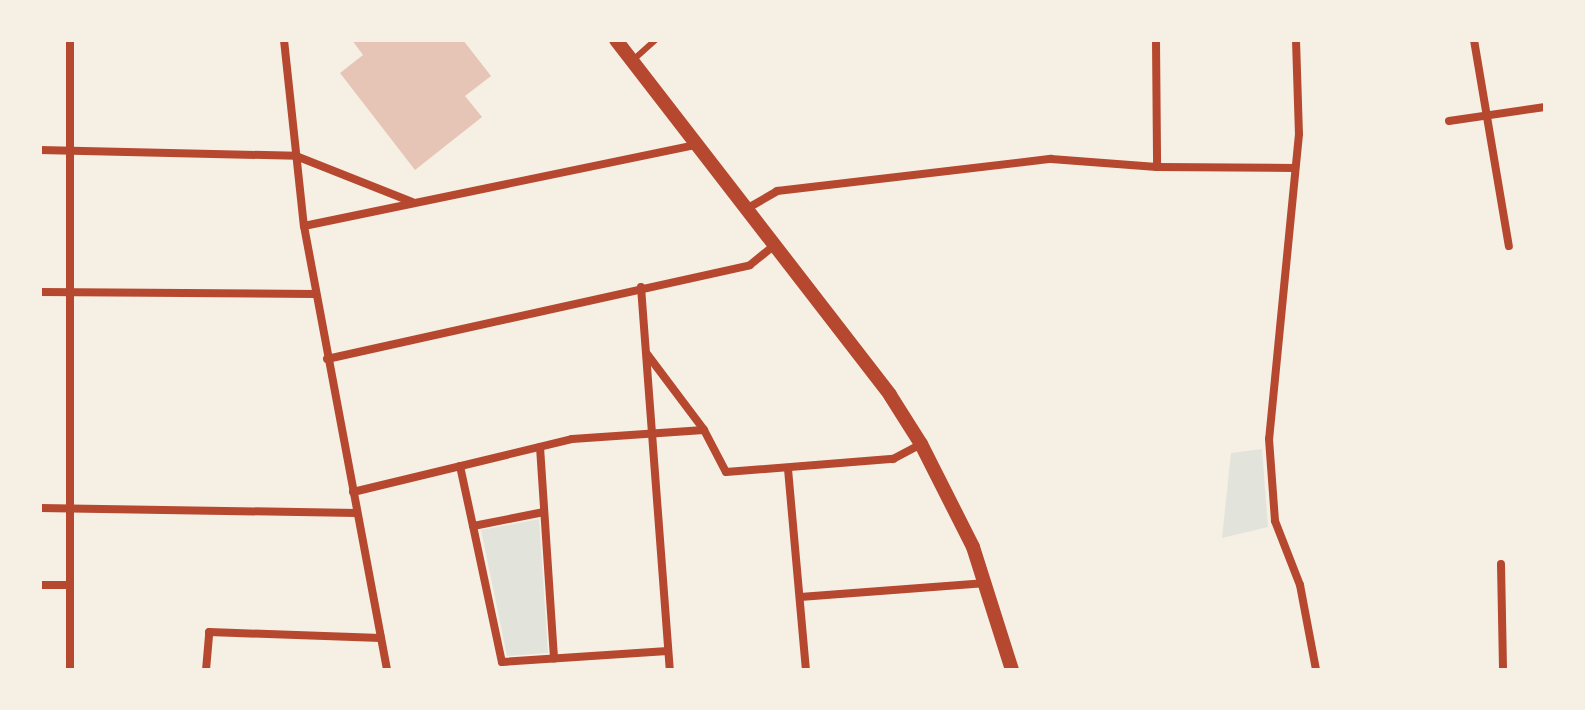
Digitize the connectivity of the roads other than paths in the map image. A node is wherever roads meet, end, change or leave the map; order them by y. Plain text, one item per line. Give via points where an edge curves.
1 (70, 40) edge
2 (284, 40) edge
3 (616, 40) edge
4 (655, 40) edge
5 (1156, 40) edge
6 (1296, 40) edge
7 (1474, 40) edge
8 (632, 61) junction
9 (1545, 107) edge
10 (1486, 117) junction
11 (1449, 121) dead end
12 (695, 145) junction
13 (40, 150) edge
14 (69, 150) junction
15 (296, 156) junction
16 (1157, 167) junction
17 (1295, 168) junction
18 (413, 202) junction
19 (748, 208) junction
20 (304, 226) junction
21 (775, 244) junction
22 (1509, 246) dead end
23 (641, 287) junction
24 (40, 292) edge
25 (70, 292) junction
26 (316, 294) junction
27 (646, 353) junction
28 (327, 359) junction
29 (704, 430) junction
30 (652, 433) junction
31 (921, 444) junction
32 (540, 447) junction
33 (460, 466) junction
34 (788, 469) junction
35 (353, 492) junction
36 (40, 508) edge
37 (69, 508) junction
38 (544, 512) junction
39 (357, 513) junction
40 (473, 526) junction
41 (1501, 564) dead end
42 (987, 582) junction
43 (40, 585) edge
44 (70, 585) junction
45 (800, 597) junction
46 (381, 638) junction
47 (668, 651) junction
48 (554, 659) junction
49 (70, 670) edge
50 (206, 670) edge
51 (387, 670) edge
52 (670, 670) edge
53 (806, 670) edge
54 (1012, 670) edge
55 (1316, 670) edge
56 (1503, 670) edge

1 - 14 street
2 - 15 street
3 - 8 street
4 - 8 lane
5 - 16 street
6 - 17 street
7 - 10 street
8 - 12 street
9 - 10 street
10 - 11 street
10 - 22 street
12 - 18 street
12 - 19 street
13 - 14 street
14 - 15 street
14 - 25 street
15 - 18 street
15 - 20 street
16 - 17 street
16 - 19 street via 1051,159 777,191
17 - 55 street via 1269,439 1275,521 1300,585
18 - 20 street
19 - 21 street
20 - 26 street
21 - 23 street via 750,265
21 - 31 street
23 - 27 street
23 - 28 street
24 - 25 street
25 - 26 street
25 - 37 street
26 - 28 street
27 - 29 street
27 - 30 street
28 - 35 street
29 - 30 street
29 - 34 street via 726,472
30 - 32 street
30 - 47 street
31 - 34 street via 893,459
31 - 42 street
32 - 33 street
32 - 38 street
33 - 35 street
33 - 40 street
34 - 45 street
35 - 39 street
36 - 37 street
37 - 39 street
37 - 44 street
38 - 40 street
38 - 48 street
39 - 46 street
40 - 48 street via 502,662
41 - 56 street
42 - 45 street
42 - 54 street
43 - 44 street
44 - 49 street
45 - 53 street
46 - 50 street via 209,632
46 - 51 street
47 - 48 street
47 - 52 street

